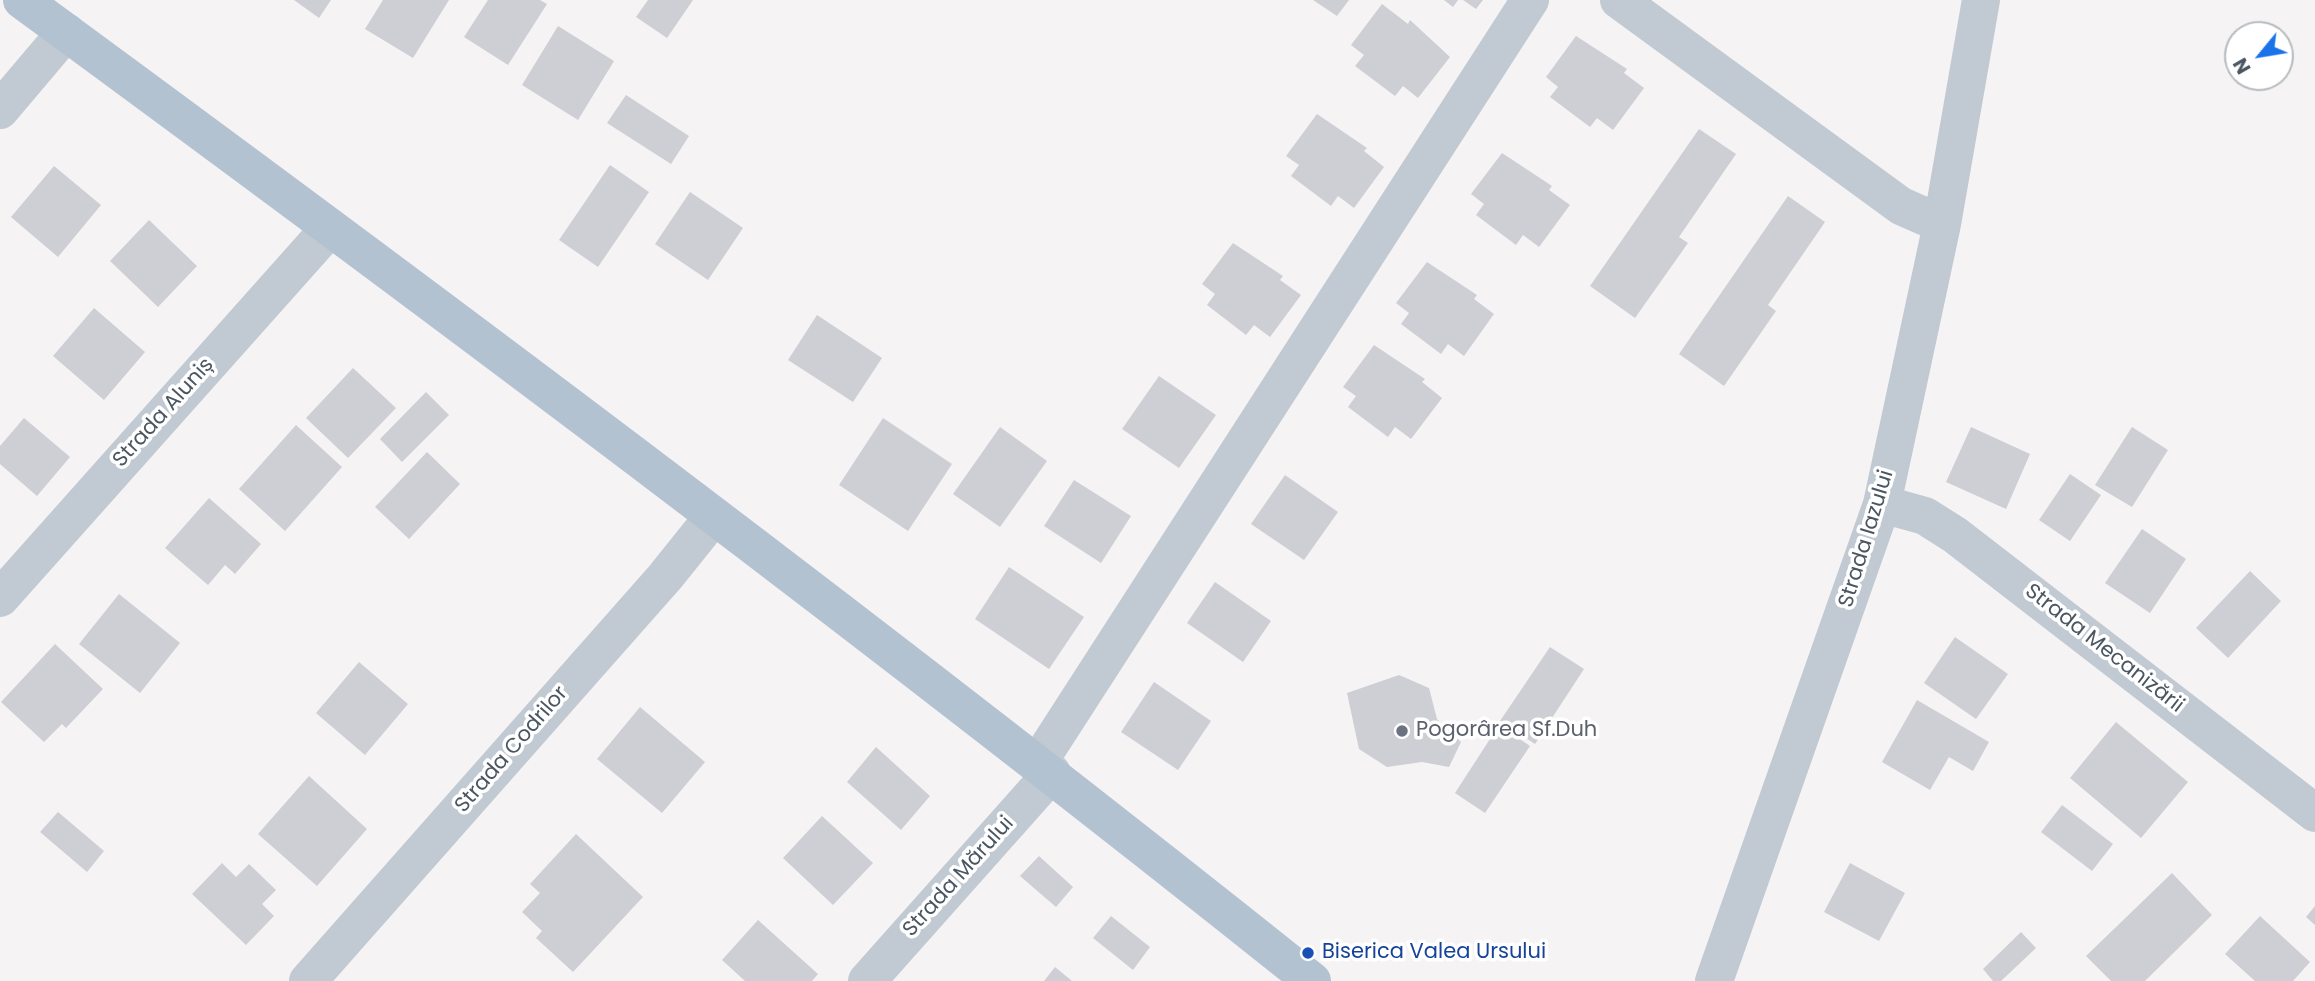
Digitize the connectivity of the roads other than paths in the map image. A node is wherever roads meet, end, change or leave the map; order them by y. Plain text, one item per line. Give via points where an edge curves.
1 (22, 0) edge
2 (1530, 0) edge
3 (1619, 0) edge
4 (1981, 0) edge
5 (66, 32) junction
6 (0, 110) edge
7 (1942, 224) junction
8 (329, 229) junction
9 (1882, 504) junction
10 (714, 516) junction
11 (0, 598) edge
12 (1045, 768) junction
13 (2315, 813) edge
14 (308, 981) edge
15 (867, 981) edge
16 (1312, 981) edge
17 (1714, 981) edge

1 - 5 main road
2 - 12 street, Strada Mărului
3 - 7 street via 1901,206
4 - 7 street, Strada Iazului
5 - 6 street
5 - 8 main road
7 - 9 street, Strada Iazului
8 - 10 main road
8 - 11 street, Strada Aluniș
9 - 13 street, Strada Mecanizării via 1925,516 1955,535
9 - 17 street, Strada Iazului
10 - 12 main road
10 - 14 street, Strada Codrilor
12 - 15 street, Strada Mărului
12 - 16 main road

